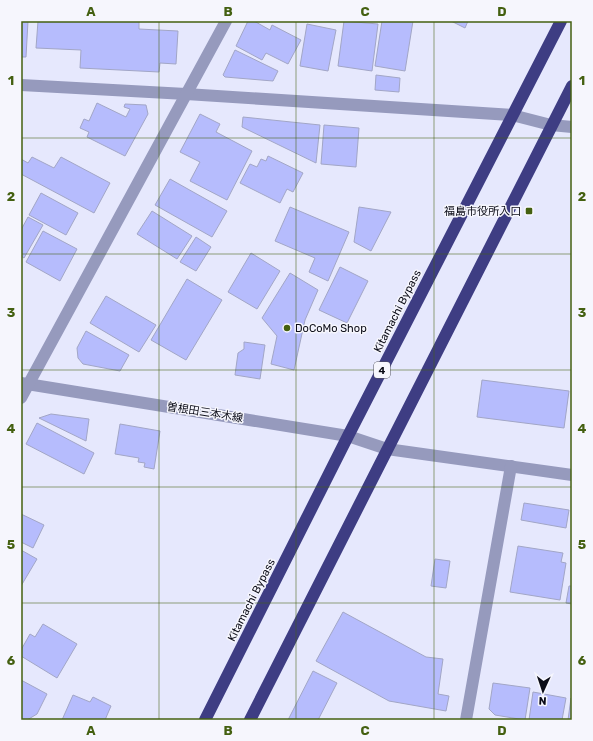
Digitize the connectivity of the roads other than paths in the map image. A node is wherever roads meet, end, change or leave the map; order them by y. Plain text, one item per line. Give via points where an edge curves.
1 (226, 21) edge
2 (561, 21) edge
3 (21, 85) edge
4 (572, 86) edge
5 (186, 94) junction
6 (512, 115) junction
7 (551, 125) junction
8 (572, 127) edge
9 (25, 383) edge
10 (21, 398) edge
11 (348, 436) junction
12 (387, 449) junction
13 (511, 466) junction
14 (572, 475) edge
15 (205, 720) edge
16 (250, 720) edge
17 (466, 720) edge

1 - 5 street
2 - 6 highway, Kitamachi Bypass / 4
3 - 5 street
4 - 7 highway
5 - 6 street
5 - 9 street
6 - 7 street
6 - 11 highway, Kitamachi Bypass / 4
7 - 8 street
7 - 12 highway
9 - 10 street
9 - 11 street, 曽根田三本木線
11 - 12 street, 曽根田三本木線
11 - 15 highway, Kitamachi Bypass / 4
12 - 13 street, 曽根田三本木線
12 - 16 highway
13 - 14 street, 曽根田三本木線
13 - 17 street

